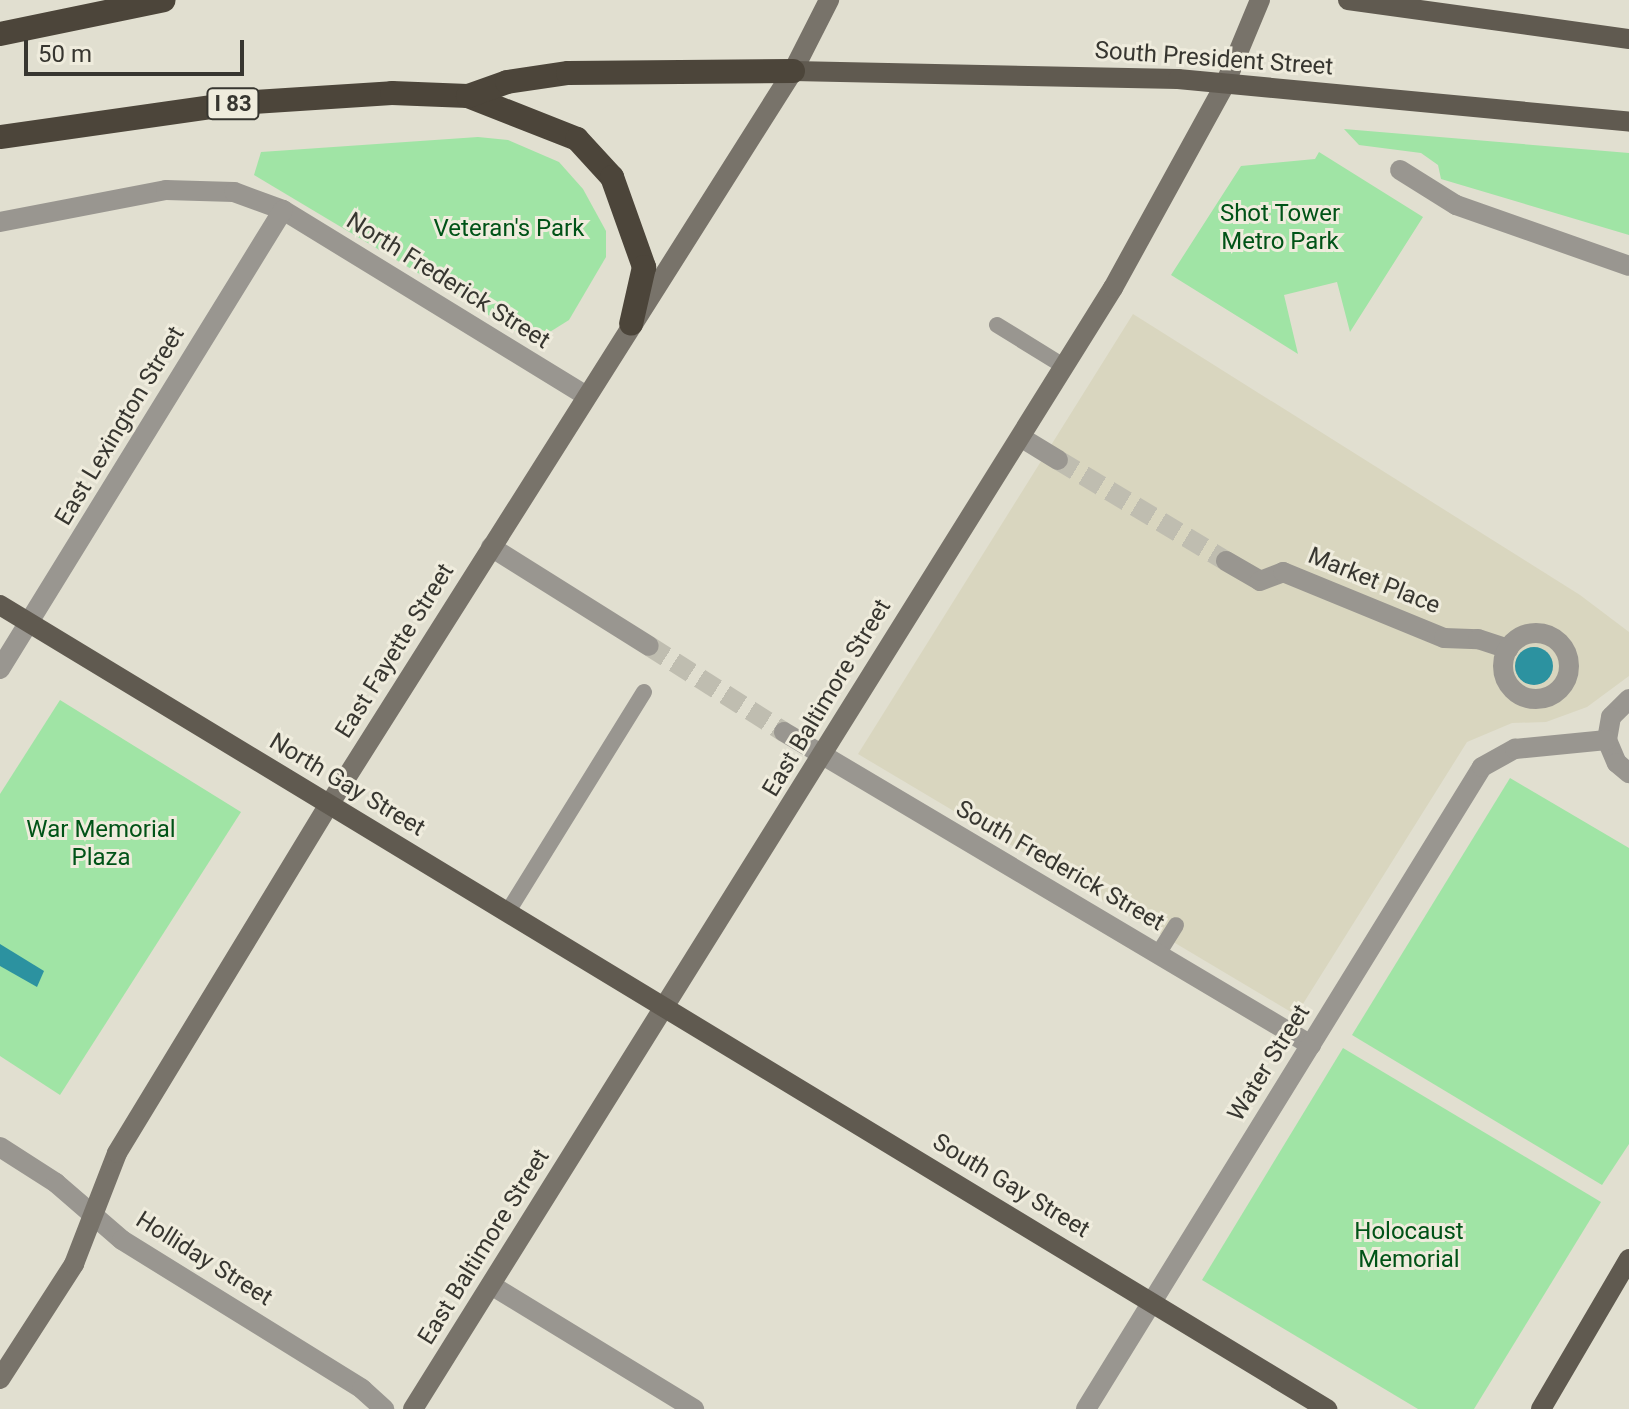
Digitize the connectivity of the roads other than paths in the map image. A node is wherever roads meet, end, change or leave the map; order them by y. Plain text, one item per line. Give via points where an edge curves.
1 (164, 0) edge
2 (829, 0) edge
3 (1260, 0) edge
4 (1348, 0) edge
5 (0, 34) edge
6 (1629, 39) edge
7 (793, 71) junction
8 (1225, 84) junction
9 (468, 96) junction
10 (1629, 122) edge
11 (0, 137) edge
12 (1400, 170) dead end
13 (283, 210) junction
14 (0, 222) edge
15 (1629, 266) edge
16 (631, 324) junction
17 (997, 325) dead end
18 (1065, 367) junction
19 (586, 396) junction
20 (1022, 438) junction
21 (1058, 460) tunnel mouth
22 (491, 547) junction
23 (1226, 561) tunnel mouth
24 (0, 605) edge
25 (30, 623) junction
26 (649, 646) tunnel mouth
27 (1508, 649) dead end
28 (0, 669) edge
29 (644, 692) dead end
30 (1629, 699) edge
31 (784, 732) tunnel mouth
32 (1607, 740) junction
33 (822, 756) junction
34 (1629, 773) edge
35 (329, 805) junction
36 (507, 913) junction
37 (1176, 925) dead end
38 (1158, 954) junction
39 (666, 1011) junction
40 (1311, 1045) junction
41 (0, 1147) edge
42 (95, 1216) junction
43 (1629, 1259) edge
44 (491, 1285) junction
45 (1153, 1300) junction
46 (0, 1379) edge
47 (384, 1409) edge
48 (413, 1409) edge
49 (694, 1409) edge
50 (1086, 1409) edge
51 (1327, 1409) edge
52 (1541, 1409) edge

1 - 5 highway
2 - 7 main road, East Fayette Street
3 - 8 main road, East Baltimore Street
4 - 6 main road
7 - 8 main road, South President Street via 1076,75
7 - 9 highway, I 83 via 568,73 507,82
7 - 16 main road, East Fayette Street
8 - 10 main road, South President Street
8 - 18 main road, East Baltimore Street
9 - 11 highway, I 83 via 392,93 239,103
9 - 16 highway via 577,139 612,177 644,267
12 - 15 street via 1456,205
13 - 14 street, North Frederick Street via 234,192 195,187
13 - 19 street, North Frederick Street
13 - 25 street, East Lexington Street
16 - 19 main road, East Fayette Street
17 - 18 lane
18 - 20 main road, East Baltimore Street
19 - 22 main road, East Fayette Street
20 - 21 street
20 - 33 main road, East Baltimore Street
22 - 26 street
22 - 35 main road, East Fayette Street
23 - 27 street, Market Place via 1260,581 1283,572 1444,638 1478,639
24 - 25 main road, North Gay Street
25 - 28 street, East Lexington Street
25 - 35 main road, North Gay Street
29 - 36 lane
30 - 32 street via 1611,717
31 - 33 street, South Frederick Street
32 - 34 street via 1617,763
32 - 40 street, Water Street via 1504,753 1482,767
33 - 38 street, South Frederick Street
33 - 39 main road, East Baltimore Street
35 - 36 main road, North Gay Street
35 - 42 main road, East Fayette Street via 117,1153
36 - 39 main road, North Gay Street
37 - 38 lane
38 - 40 street, South Frederick Street
39 - 44 main road, East Baltimore Street
39 - 45 main road, South Gay Street
40 - 45 street, Water Street
41 - 42 street, Holliday Street
42 - 46 main road, East Fayette Street via 74,1264
42 - 47 street, Holliday Street via 122,1240 362,1389
43 - 52 main road
44 - 48 main road, East Baltimore Street
44 - 49 street
45 - 50 street, Water Street
45 - 51 main road, South Gay Street

